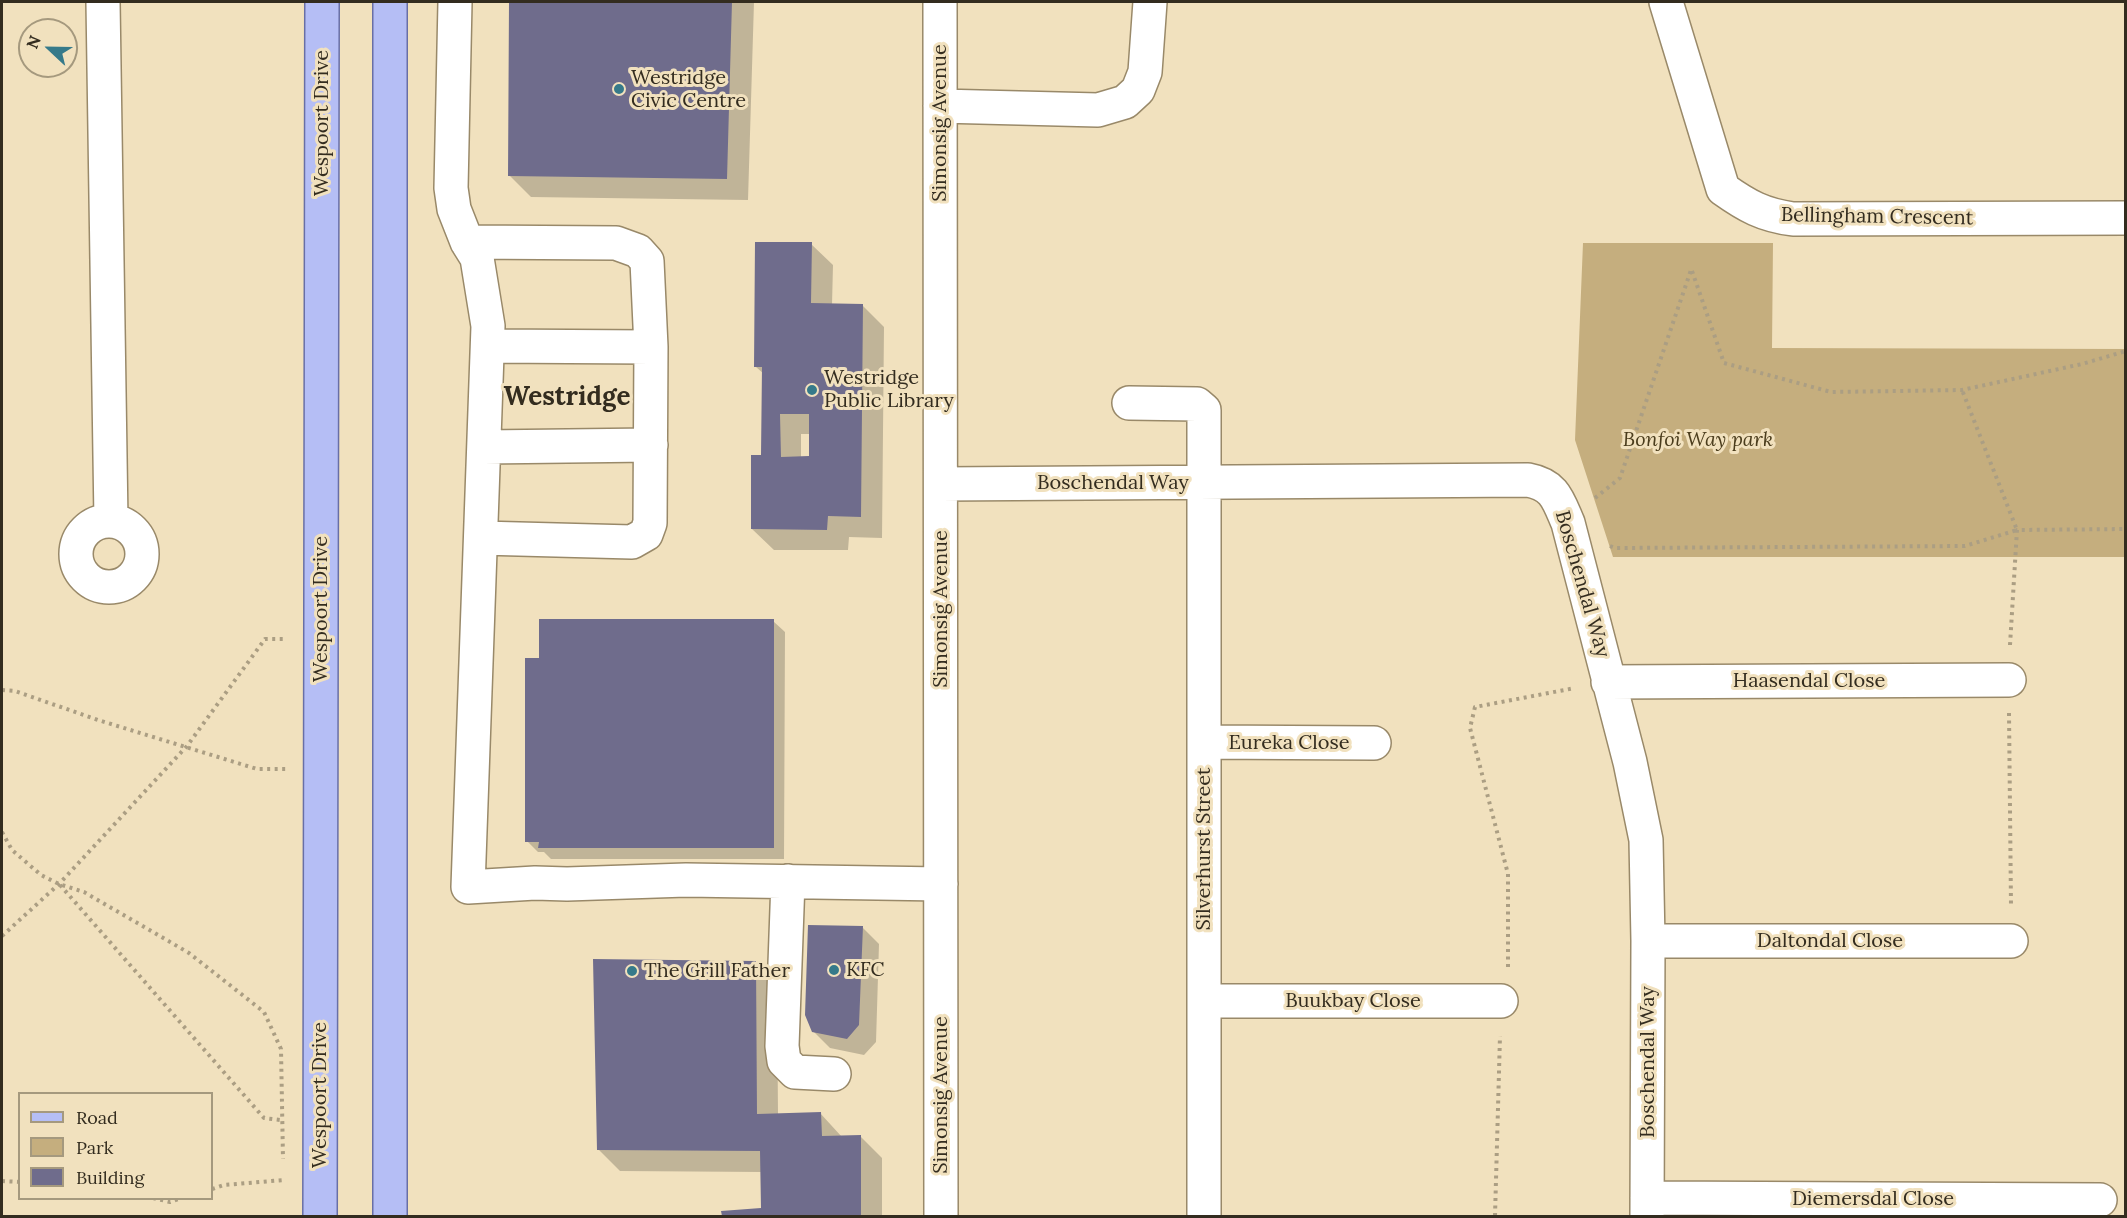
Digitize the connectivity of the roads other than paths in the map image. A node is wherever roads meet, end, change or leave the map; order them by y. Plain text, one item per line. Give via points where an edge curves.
1 (103, 2) edge
2 (322, 2) edge
3 (390, 2) edge
4 (455, 2) edge
5 (940, 2) edge
6 (1150, 2) edge
7 (1666, 2) edge
8 (940, 106) junction
9 (2126, 218) edge
10 (467, 242) junction
11 (488, 346) junction
12 (651, 347) junction
13 (1129, 403) dead end
14 (651, 445) junction
15 (484, 447) junction
16 (1205, 482) junction
17 (941, 484) junction
18 (111, 521) dead end
19 (481, 538) junction
20 (2009, 680) road end
21 (1608, 682) junction
22 (1204, 742) junction
23 (1374, 743) dead end
24 (788, 881) junction
25 (941, 884) junction
26 (1648, 941) junction
27 (2011, 941) road end
28 (1204, 1001) junction
29 (1501, 1001) road end
30 (834, 1074) dead end
31 (2100, 1200) dead end
32 (1647, 1207) edge
33 (320, 1216) edge
34 (390, 1216) edge
35 (942, 1216) edge
36 (1204, 1216) edge

1 - 18 street
2 - 33 main road, Wespoort Drive
3 - 34 main road
4 - 10 street via 451,188 454,209
5 - 8 street, Simonsig Avenue
6 - 8 street via 1145,72 1138,90 1125,102 1098,110
7 - 9 street, Bellingham Crescent via 1723,189 1747,206 1792,219
8 - 17 street, Simonsig Avenue
10 - 11 street via 477,258 489,326
10 - 12 street via 616,243 638,251 646,261
11 - 12 street
11 - 15 street
12 - 14 street
13 - 16 street, Silverhurst Street via 1203,407
14 - 15 street
14 - 19 street via 650,523 639,539 632,542
15 - 19 street
16 - 17 street, Boschendal Way
16 - 21 street, Boschendal Way via 1539,482 1555,494 1568,523
16 - 22 street, Silverhurst Street
17 - 25 street, Simonsig Avenue
19 - 24 street via 468,887
20 - 21 street, Haasendal Close
21 - 26 street, Boschendal Way via 1646,840
22 - 23 street, Eureka Close
22 - 28 street, Silverhurst Street
24 - 25 street
24 - 30 street via 784,1061 795,1072
25 - 35 street, Simonsig Avenue
26 - 27 street, Daltondal Close
26 - 32 street, Boschendal Way
28 - 29 street, Buukbay Close
28 - 36 street, Silverhurst Street
31 - 32 street, Diemersdal Close

